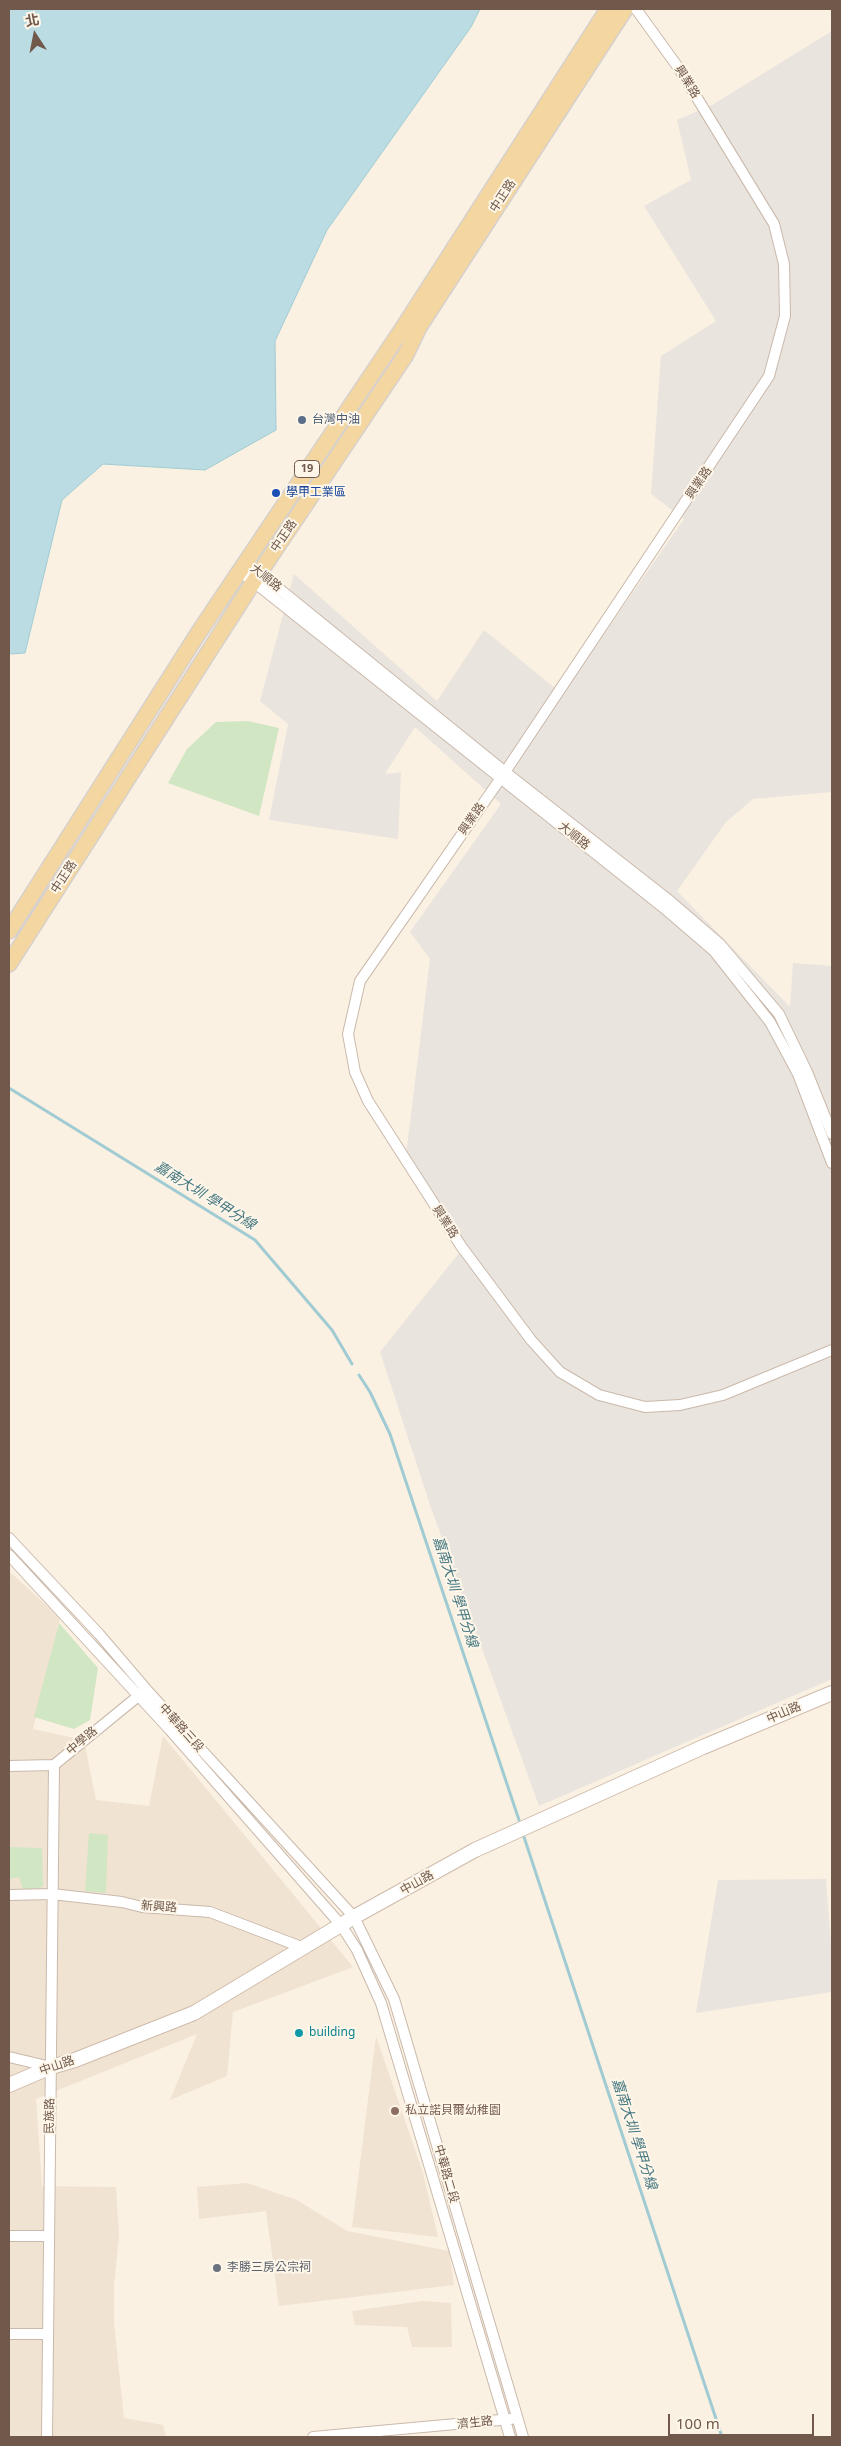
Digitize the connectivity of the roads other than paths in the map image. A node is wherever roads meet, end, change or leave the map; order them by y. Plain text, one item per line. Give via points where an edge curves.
1 (608, 9) edge
2 (625, 9) edge
3 (636, 9) edge
4 (321, 449) junction
5 (335, 460) junction
6 (243, 567) junction
7 (257, 577) junction
8 (503, 775) junction
9 (9, 931) edge
10 (9, 964) edge
11 (832, 1134) edge
12 (832, 1163) edge
13 (832, 1350) edge
14 (9, 1538) edge
15 (9, 1555) edge
16 (142, 1693) junction
17 (832, 1694) edge
18 (9, 1766) edge
19 (54, 1766) junction
20 (52, 1894) junction
21 (9, 1895) edge
22 (354, 1917) junction
23 (342, 1925) junction
24 (304, 1948) junction
25 (9, 2057) edge
26 (50, 2067) junction
27 (9, 2085) edge
28 (9, 2236) edge
29 (49, 2236) junction
30 (9, 2334) edge
31 (48, 2334) junction
32 (518, 2419) junction
33 (505, 2420) junction
34 (46, 2437) edge
35 (313, 2437) edge
36 (510, 2437) edge
37 (523, 2437) edge

1 - 4 main road, 中正路 / 19 via 403,328
2 - 5 main road, 中正路 / 19 via 419,327 405,356
3 - 8 street, 興業路 via 680,70 774,224 784,264 785,316 769,376
4 - 5 main road
4 - 6 main road, 中正路 / 19
5 - 7 main road, 中正路 / 19
6 - 7 street, 大順路
6 - 9 main road, 中正路 / 19
7 - 8 street, 大順路
7 - 10 main road, 中正路 / 19
8 - 11 street, 大順路 via 670,901 720,944 778,1014 807,1072
8 - 12 street, 大順路 via 714,951 770,1022 798,1074
8 - 13 street, 興業路 via 360,981 348,1034 356,1072 368,1101 461,1246 531,1340 560,1372 599,1395 644,1407 680,1405 723,1395
14 - 16 street, 中華路三段 via 100,1634
15 - 16 street, 中華路三段
16 - 19 street, 中學路
16 - 22 street, 中華路三段
16 - 23 street, 中華路三段
17 - 22 main road, 中山路 via 703,1747 484,1846
18 - 19 street
19 - 20 street, 民族路
20 - 21 street, 新興路
20 - 24 street, 新興路 via 142,1907 210,1912
20 - 26 street, 民族路
22 - 23 main road, 中山路
22 - 32 street, 中華路二段 via 394,1999
23 - 24 main road, 中山路
23 - 33 street, 中華路二段 via 381,2003
24 - 26 main road, 中山路 via 194,2013
25 - 26 street
26 - 27 main road, 中山路
26 - 29 street, 民族路
28 - 29 street
29 - 31 street, 民族路
30 - 31 street
31 - 34 street, 民族路
32 - 33 street, 濟生路
32 - 37 street, 中華路二段
33 - 35 street, 濟生路
33 - 36 street, 中華路二段

